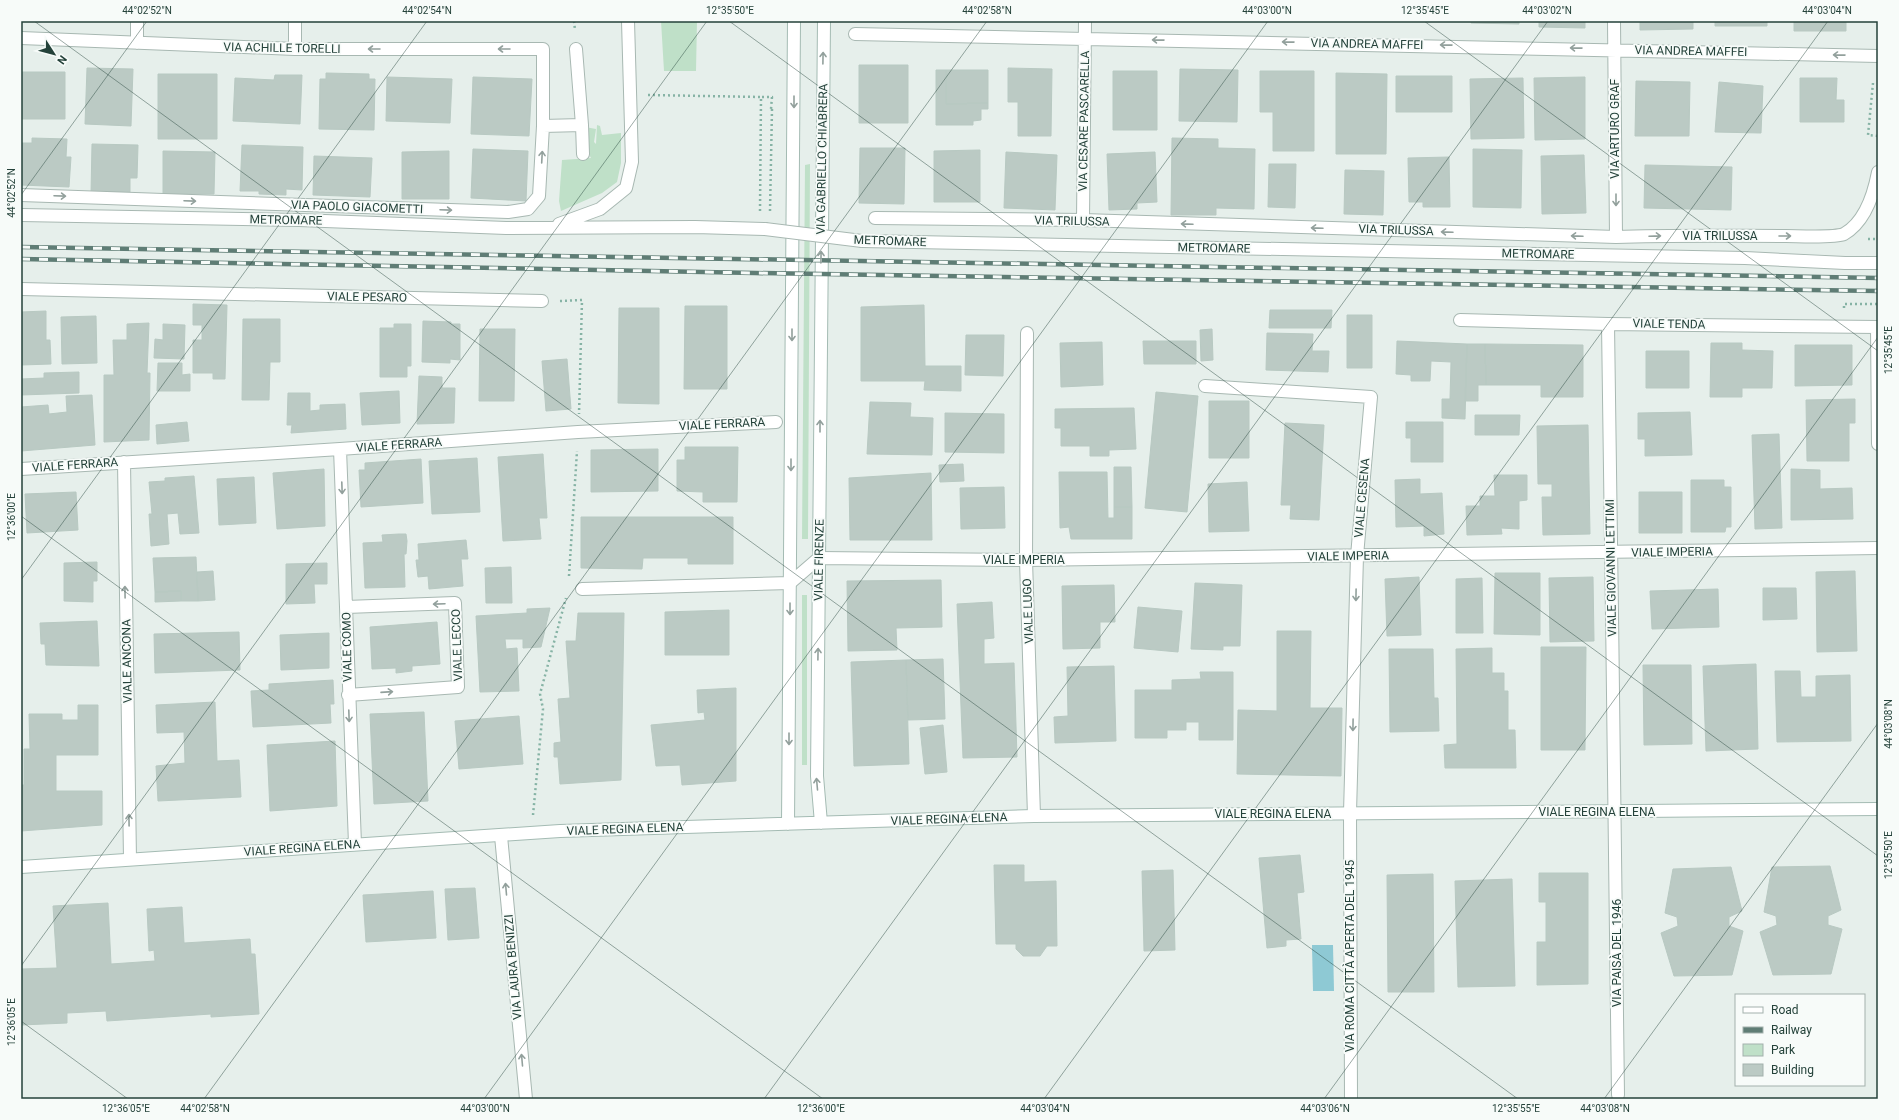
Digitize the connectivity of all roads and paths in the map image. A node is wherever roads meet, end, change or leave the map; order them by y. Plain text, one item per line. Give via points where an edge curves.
1 (137, 21) edge
2 (295, 21) edge
3 (628, 21) edge
4 (794, 21) edge
5 (824, 21) edge
6 (1085, 21) edge
7 (1614, 21) edge
8 (855, 34) dead end
9 (21, 38) edge
10 (1085, 38) junction
11 (137, 43) junction
12 (295, 49) junction
13 (544, 49) joint
14 (576, 49) dead end
15 (1615, 49) junction
16 (1878, 56) edge
17 (1873, 83) dead end
18 (630, 94) junction
19 (762, 97) junction
20 (771, 109) dead end
21 (771, 120) dead end
22 (582, 125) junction
23 (543, 126) junction
24 (1878, 136) edge
25 (583, 154) dead end
26 (1878, 172) edge
27 (21, 195) edge
28 (760, 214) dead end
29 (770, 214) dead end
30 (21, 215) edge
31 (875, 218) dead end
32 (1083, 220) junction
33 (551, 227) junction
34 (1616, 237) junction
35 (1878, 263) edge
36 (21, 289) edge
37 (821, 296) joint
38 (542, 301) joint
39 (1844, 304) dead end
40 (1878, 304) edge
41 (1460, 320) dead end
42 (1608, 324) junction
43 (1877, 327) edge
44 (1027, 333) dead end
45 (1205, 386) dead end
46 (776, 422) dead end
47 (578, 432) junction
48 (1878, 444) edge
49 (340, 449) junction
50 (124, 462) junction
51 (21, 469) edge
52 (1878, 548) edge
53 (1610, 553) junction
54 (1357, 556) junction
55 (819, 558) junction
56 (1026, 560) junction
57 (569, 582) dead end
58 (790, 584) junction
59 (582, 589) dead end
60 (566, 597) dead end
61 (346, 607) junction
62 (348, 695) junction
63 (1878, 809) edge
64 (1616, 812) junction
65 (1350, 813) junction
66 (1034, 816) junction
67 (820, 823) junction
68 (788, 824) junction
69 (531, 834) junction
70 (501, 836) junction
71 (355, 844) junction
72 (130, 859) junction
73 (21, 867) edge
74 (1618, 1095) dead end
75 (526, 1099) edge
76 (1351, 1099) edge

1 - 11 street
2 - 12 street
3 - 18 street, METROMARE
4 -> 58 street
37 -> 5 street, VIA GABRIELLO CHIABRERA
6 - 10 street, VIA CESARE PASCARELLA
7 - 15 street, VIA ARTURO GRAF
8 - 10 street, VIA ANDREA MAFFEI
9 - 11 street, VIA ACHILLE TORELLI
15 -> 10 street, VIA ANDREA MAFFEI
10 - 32 street, VIA CESARE PASCARELLA
11 - 12 street, VIA ACHILLE TORELLI
13 -> 12 street, VIA ACHILLE TORELLI
13 - 23 street, VIA PAOLO GIACOMETTI
14 - 22 street
16 -> 15 street, VIA ANDREA MAFFEI
15 -> 34 street, VIA ARTURO GRAF
17 - 24 path via 1868,135
18 - 19 path
18 - 33 street, METROMARE via 632,162 626,188 600,209
19 - 20 path via 772,97
19 - 28 path
21 - 29 path
22 - 23 street
22 - 25 street
27 -> 23 street, VIA PAOLO GIACOMETTI via 508,212 528,208 539,196
34 -> 26 street, VIA TRILUSSA via 1843,234 1858,220 1866,207 1874,190
30 - 33 street, METROMARE via 299,220 506,228
31 - 32 street, VIA TRILUSSA
34 -> 32 street, VIA TRILUSSA
33 - 35 street, METROMARE, bridge via 765,229 862,241
36 - 38 street, VIALE PESARO
55 -> 37 street, VIALE FIRENZE
38 - 47 path via 582,300
39 - 40 path
41 - 42 street, VIALE TENDA
42 - 43 street, VIALE TENDA
42 - 53 street, VIALE GIOVANNI LETTIMI
43 - 48 street
44 - 56 street, VIALE LUGO
45 - 54 street, VIALE CESENA via 1371,397
46 - 47 street, VIALE FERRARA
47 - 49 street, VIALE FERRARA
47 - 57 path
49 - 50 street, VIALE FERRARA
49 -> 61 street, VIALE COMO
50 - 51 street, VIALE FERRARA
72 -> 50 street, VIALE ANCONA
52 - 53 street, VIALE IMPERIA
53 - 54 street, VIALE IMPERIA
53 - 64 street, VIALE GIOVANNI LETTIMI
54 - 56 street, VIALE IMPERIA
54 -> 65 street, VIALE CESENA
55 - 56 street, VIALE IMPERIA
55 - 58 street
67 -> 55 street, VIALE FIRENZE via 816,776
56 - 66 street, VIALE LUGO
58 - 59 street
58 -> 68 street
60 - 69 path via 540,694 544,709
61 - 62 street, VIALE COMO
62 -> 61 street, VIALE LECCO via 458,687 456,603
62 -> 71 street, VIALE COMO
63 - 64 street, VIALE REGINA ELENA
64 - 65 street, VIALE REGINA ELENA
64 - 74 street, VIA PAISÀ DEL 1946
65 - 66 street, VIALE REGINA ELENA
65 - 76 street, VIA ROMA CITTÀ APERTA DEL 1945
66 - 67 street, VIALE REGINA ELENA
67 - 68 street, VIALE REGINA ELENA
68 - 69 street, VIALE REGINA ELENA
69 - 70 street, VIALE REGINA ELENA
70 - 71 street, VIALE REGINA ELENA
75 -> 70 street, VIA LAURA BENIZZI
71 - 72 street, VIALE REGINA ELENA
72 - 73 street, VIALE REGINA ELENA

